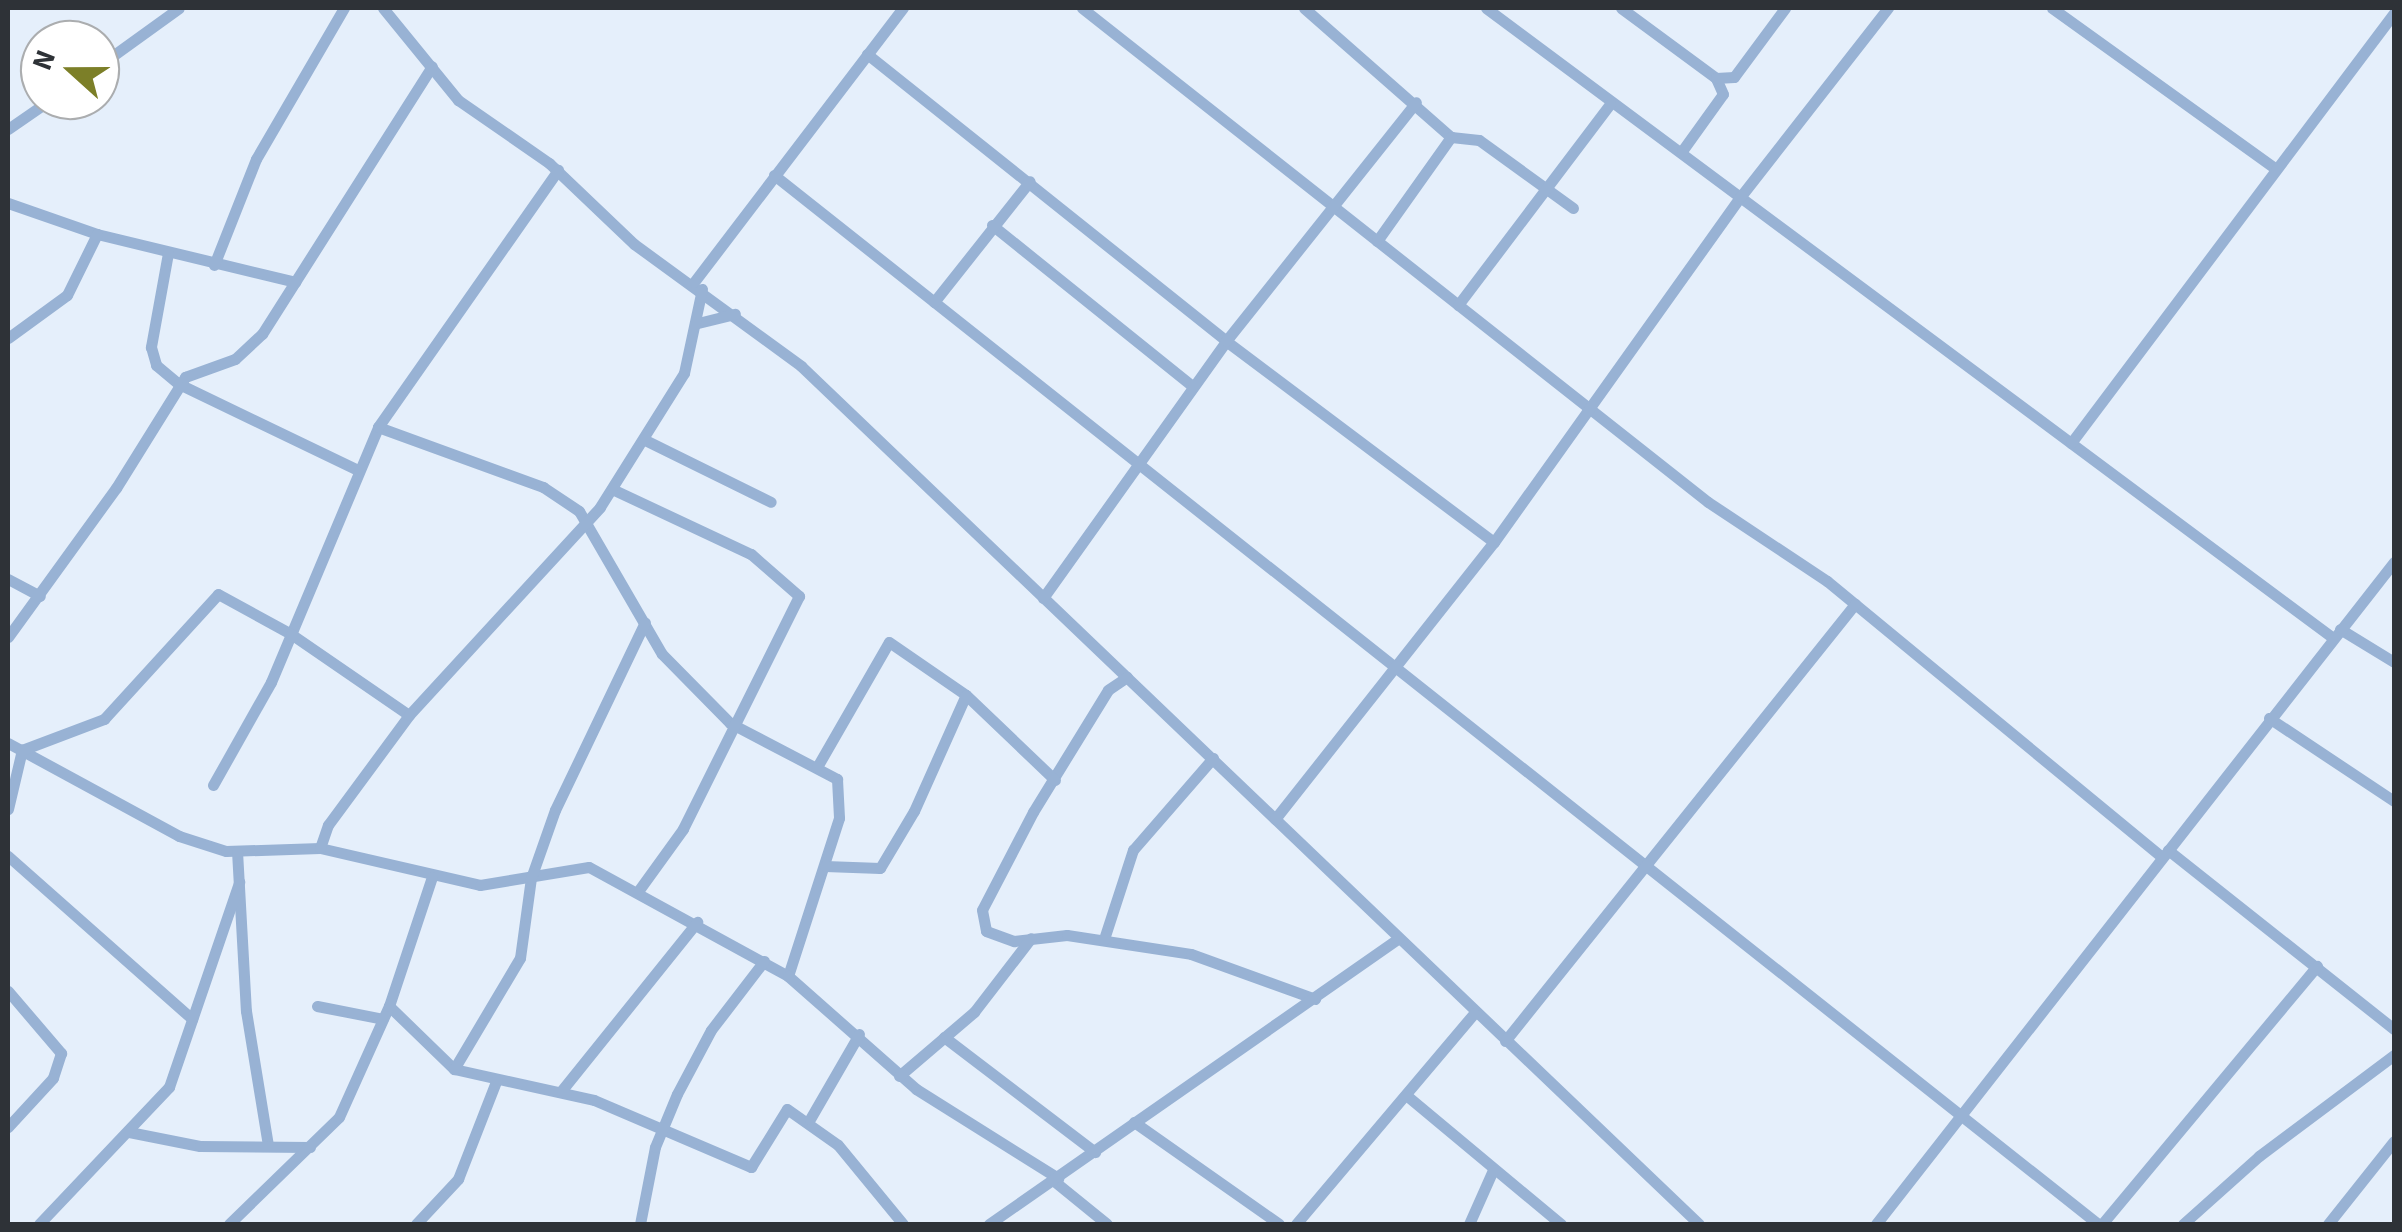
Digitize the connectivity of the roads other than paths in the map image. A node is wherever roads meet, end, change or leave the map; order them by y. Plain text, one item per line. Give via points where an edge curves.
1 (179, 8) edge
2 (344, 8) edge
3 (383, 8) edge
4 (903, 8) edge
5 (1082, 8) edge
6 (1304, 8) edge
7 (1486, 8) edge
8 (1621, 8) edge
9 (1786, 8) edge
10 (1888, 8) edge
11 (2052, 8) edge
12 (2394, 13) edge
13 (120, 51) edge
14 (867, 54) junction
15 (432, 66) junction
16 (1716, 78) junction
17 (1416, 102) junction
18 (1610, 104) junction
19 (1451, 138) junction
20 (1682, 151) junction
21 (2273, 167) junction
22 (558, 170) junction
23 (774, 175) junction
24 (1030, 182) junction
25 (1546, 186) junction
26 (1740, 196) junction
27 (8, 203) edge
28 (1332, 206) junction
29 (1573, 208) dead end
30 (992, 225) junction
31 (97, 234) junction
32 (1377, 241) junction
33 (168, 253) junction
34 (214, 266) junction
35 (295, 282) junction
36 (698, 285) junction
37 (934, 302) junction
38 (1458, 305) junction
39 (735, 314) junction
40 (698, 324) junction
41 (8, 338) edge
42 (1226, 341) junction
43 (180, 384) junction
44 (1192, 386) junction
45 (1588, 409) junction
46 (378, 427) junction
47 (646, 440) junction
48 (2071, 443) junction
49 (1136, 463) junction
50 (358, 470) junction
51 (612, 489) junction
52 (772, 502) dead end
53 (587, 523) junction
54 (1494, 542) junction
55 (2394, 562) edge
56 (8, 579) edge
57 (40, 596) junction
58 (1043, 598) junction
59 (1855, 604) junction
60 (645, 622) junction
61 (291, 634) junction
62 (2336, 634) junction
63 (8, 637) edge
64 (2394, 662) edge
65 (1391, 665) junction
66 (1127, 677) junction
67 (966, 695) junction
68 (408, 716) junction
69 (2269, 718) junction
70 (730, 724) junction
71 (8, 743) edge
72 (22, 750) junction
73 (1213, 758) junction
74 (817, 767) junction
75 (1055, 780) junction
76 (213, 785) dead end
77 (2394, 802) edge
78 (8, 810) edge
79 (1275, 820) junction
80 (320, 848) junction
81 (237, 851) junction
82 (2165, 854) junction
83 (8, 856) edge
84 (1647, 863) junction
85 (825, 866) junction
86 (432, 877) junction
87 (531, 878) junction
88 (240, 882) junction
89 (638, 890) junction
90 (697, 922) junction
91 (1031, 938) junction
92 (1104, 939) junction
93 (1398, 939) junction
94 (764, 961) junction
95 (2317, 966) junction
96 (788, 976) junction
97 (8, 990) edge
98 (1314, 999) junction
99 (317, 1006) dead end
100 (389, 1006) junction
101 (1474, 1014) junction
102 (384, 1019) junction
103 (192, 1020) junction
104 (2394, 1029) edge
105 (859, 1034) junction
106 (944, 1037) junction
107 (1505, 1041) junction
108 (2394, 1055) edge
109 (454, 1069) junction
110 (900, 1076) junction
111 (497, 1078) junction
112 (562, 1090) junction
113 (1406, 1094) junction
114 (1964, 1118) junction
115 (810, 1120) junction
116 (1134, 1122) junction
117 (663, 1124) junction
118 (8, 1127) edge
119 (128, 1132) junction
120 (2394, 1141) edge
121 (268, 1144) junction
122 (310, 1146) junction
123 (1095, 1152) junction
124 (1493, 1170) junction
125 (1056, 1180) junction
126 (39, 1224) edge
127 (229, 1224) edge
128 (416, 1224) edge
129 (640, 1224) edge
130 (904, 1224) edge
131 (989, 1224) edge
132 (1107, 1224) edge
133 (1279, 1224) edge
134 (1296, 1224) edge
135 (1470, 1224) edge
136 (1561, 1224) edge
137 (1699, 1224) edge
138 (1876, 1224) edge
139 (2100, 1224) edge
140 (2183, 1224) edge
141 (2328, 1224) edge

1 - 13 street
2 - 34 street via 256,159
3 - 15 street
4 - 14 street
5 - 28 street
6 - 17 street
7 - 18 street
8 - 16 street
9 - 16 street via 1734,76
10 - 26 street
11 - 21 street
12 - 21 street
14 - 23 street
14 - 24 street
15 - 22 street via 458,100
15 - 35 street
16 - 20 street via 1723,94
17 - 19 street
17 - 28 street
18 - 20 street
18 - 25 street
19 - 25 street via 1479,140
19 - 32 street
20 - 26 street
21 - 48 street
22 - 36 street via 614,228
22 - 46 street
23 - 36 street
23 - 37 street
24 - 30 street
24 - 42 street
25 - 29 street
25 - 38 street
26 - 45 street
26 - 48 street
27 - 31 street
28 - 32 street
28 - 42 street
30 - 37 street
30 - 44 street
31 - 33 street
31 - 41 street via 78,282 37,323
32 - 38 street
33 - 34 street
33 - 43 street via 151,358
34 - 35 street
35 - 43 street via 244,353 191,370
36 - 39 street
36 - 40 street
37 - 49 street
38 - 45 street
39 - 40 street
39 - 58 street via 801,366
40 - 47 street via 684,373
42 - 44 street
42 - 54 street
43 - 50 street
43 - 57 street
44 - 49 street
45 - 54 street
45 - 59 street
46 - 50 street
46 - 53 street via 543,487
47 - 51 street
47 - 52 street
48 - 62 street
49 - 58 street
49 - 65 street
50 - 61 street
51 - 53 street
51 - 70 street via 752,554 798,596
53 - 60 street
53 - 68 street
54 - 65 street
55 - 62 street
56 - 57 street
57 - 63 street
58 - 66 street
59 - 82 street
59 - 84 street
60 - 70 street via 662,654
60 - 87 street via 555,810
61 - 68 street
61 - 72 street via 218,594 104,719
61 - 76 street via 251,724
62 - 64 street
62 - 69 street
65 - 79 street
65 - 84 street
66 - 73 street
66 - 75 street via 1108,690
67 - 74 street via 886,642
67 - 75 street
67 - 85 street via 880,868
68 - 80 street via 338,810
69 - 77 street
69 - 82 street
70 - 74 street
70 - 89 street via 683,829
71 - 72 street
72 - 78 street
72 - 81 street via 192,842
73 - 79 street
73 - 92 street via 1133,850
74 - 85 street via 840,788
75 - 91 street via 982,910 981,922 995,938
79 - 93 street
80 - 81 street
80 - 86 street
81 - 88 street
82 - 95 street
82 - 114 street
83 - 103 street
84 - 107 street
84 - 114 street
85 - 96 street
86 - 87 street via 480,885
86 - 100 street
87 - 89 street via 590,867
87 - 109 street via 520,958
88 - 103 street
88 - 121 street via 246,1010
89 - 90 street
90 - 94 street
90 - 112 street
91 - 92 street
91 - 106 street via 998,986
92 - 98 street via 1220,961
93 - 98 street
93 - 101 street
94 - 96 street
94 - 117 street via 712,1030
95 - 104 street
95 - 139 street
96 - 105 street
97 - 118 street via 61,1053 52,1078
98 - 116 street
99 - 102 street
100 - 102 street
100 - 109 street
101 - 107 street
101 - 113 street
102 - 122 street via 345,1107
103 - 119 street via 169,1086
105 - 110 street
105 - 115 street
106 - 110 street
106 - 123 street
107 - 137 street
108 - 140 street via 2259,1156
109 - 111 street
110 - 125 street
111 - 112 street
111 - 128 street via 458,1179
112 - 117 street
113 - 124 street
113 - 134 street
114 - 138 street
114 - 139 street
115 - 117 street via 784,1110 751,1167
115 - 130 street
116 - 123 street
116 - 133 street
117 - 129 street
119 - 121 street via 200,1146
119 - 126 street
120 - 141 street
121 - 122 street
122 - 127 street
123 - 125 street
124 - 135 street
124 - 136 street
125 - 131 street
125 - 132 street

